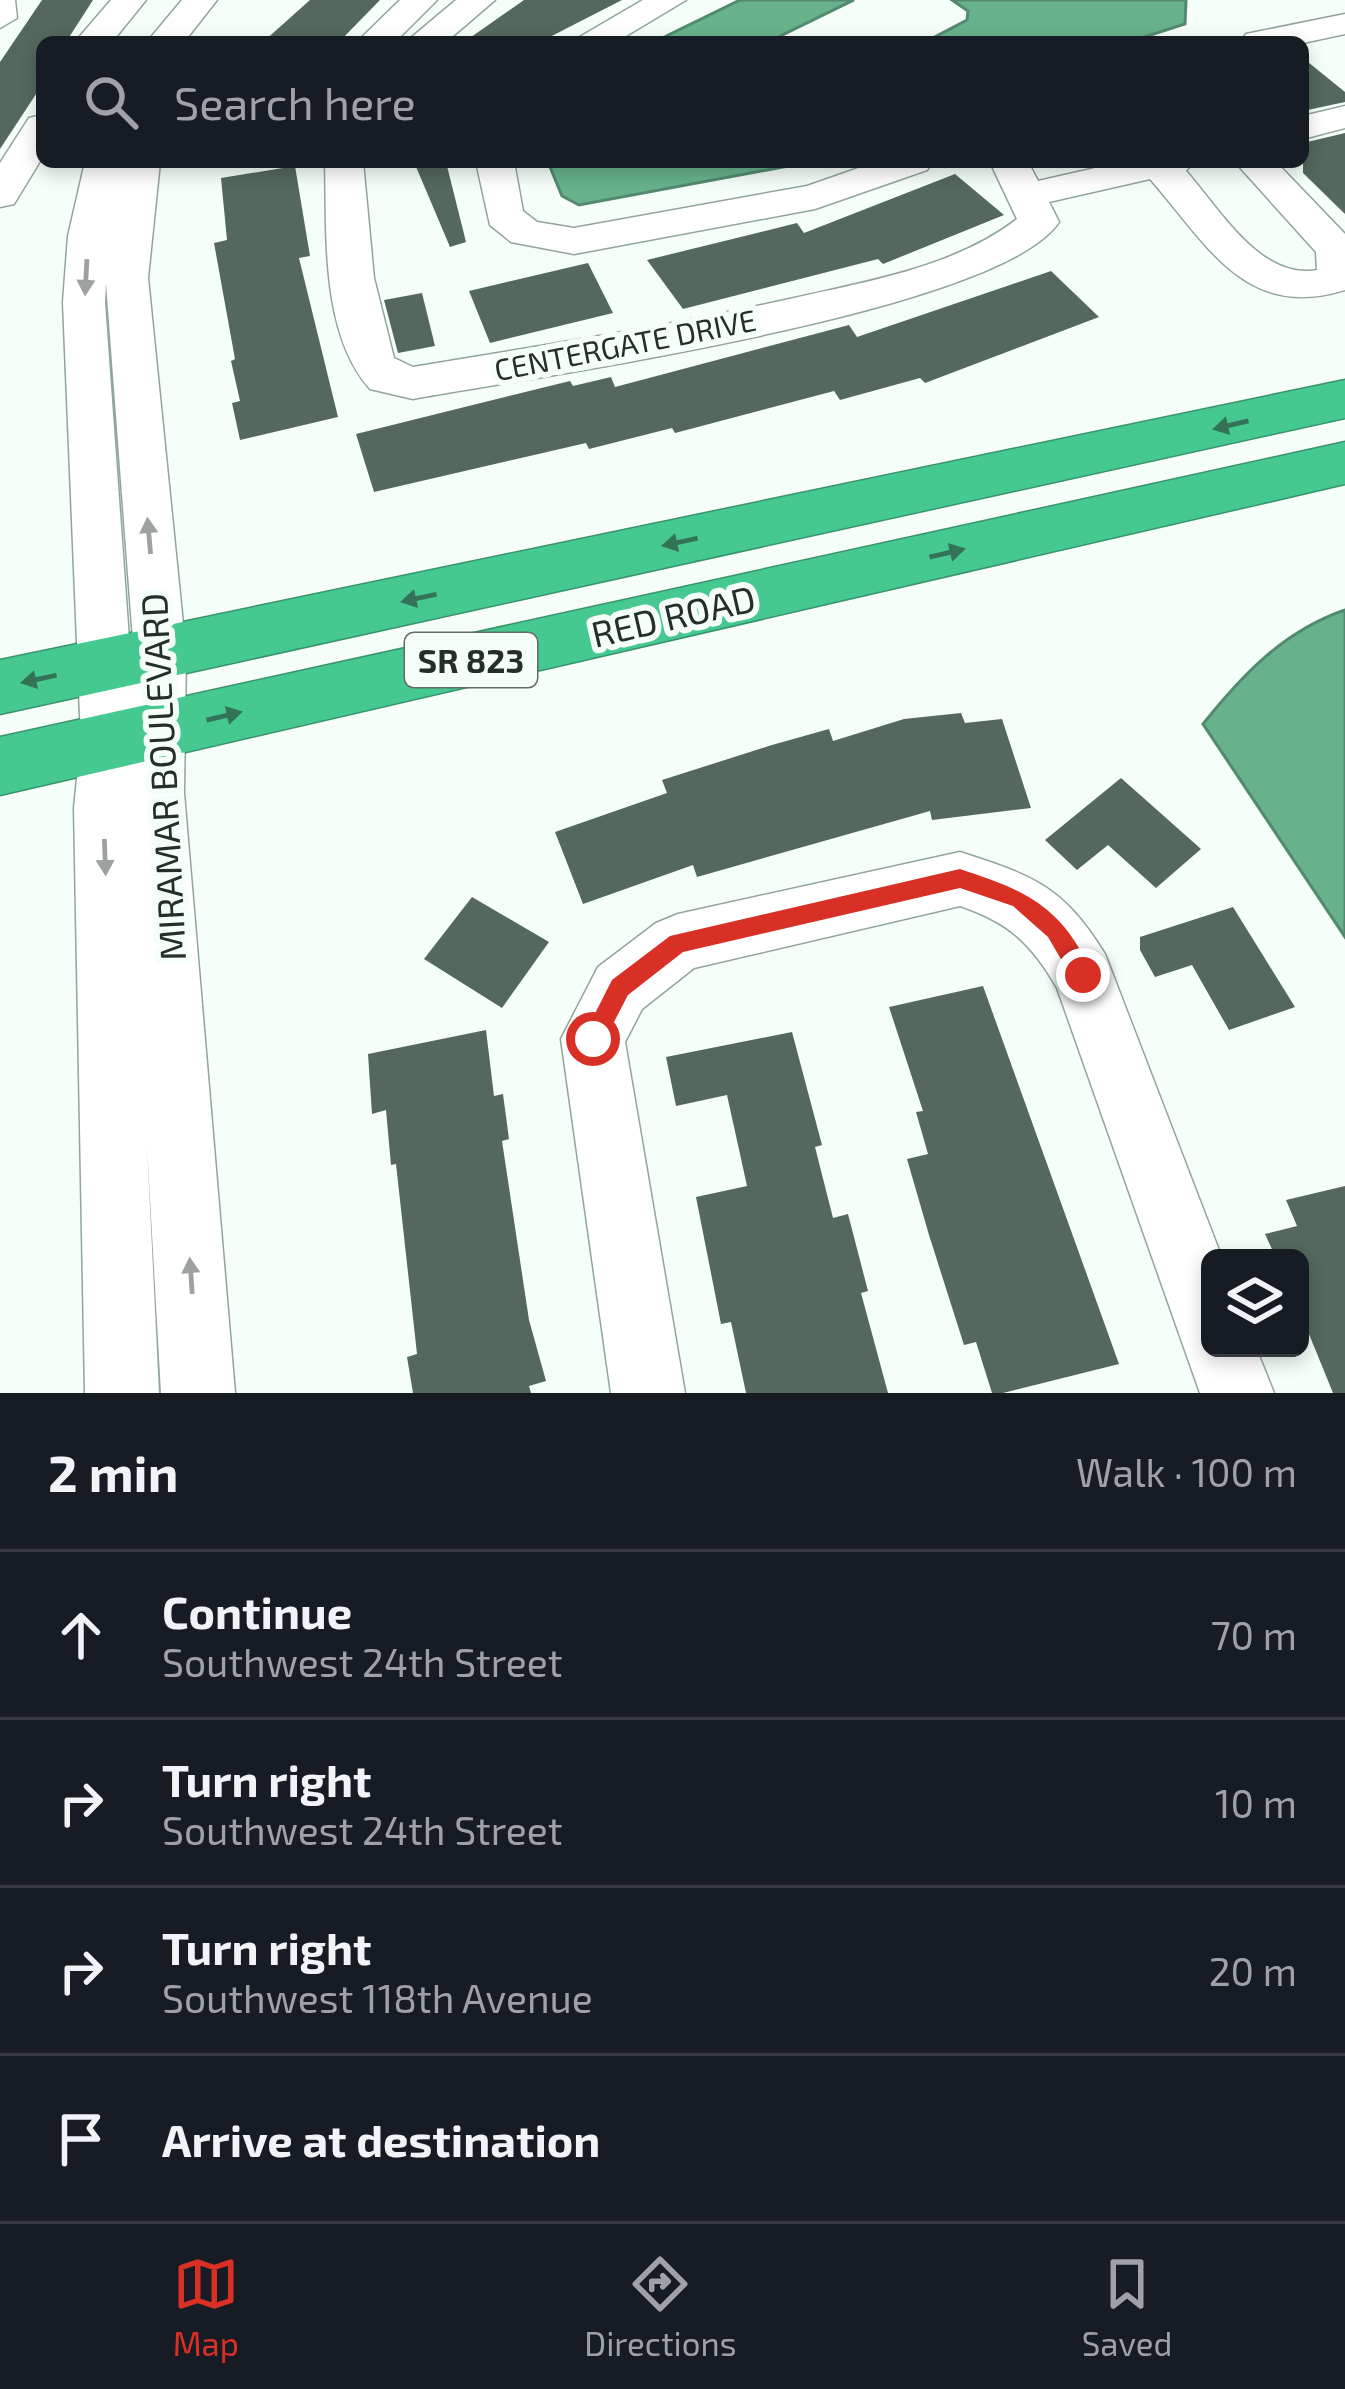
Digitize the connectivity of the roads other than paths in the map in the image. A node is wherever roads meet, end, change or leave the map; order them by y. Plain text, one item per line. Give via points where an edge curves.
1 (129, 0) edge
2 (200, 0) edge
3 (236, 0) edge
4 (420, 0) edge
5 (476, 0) edge
6 (669, 0) edge
7 (0, 3) edge
8 (0, 18) edge
9 (1338, 32) edge
10 (98, 36) edge
11 (170, 36) edge
12 (207, 36) edge
13 (381, 36) edge
14 (431, 36) edge
15 (600, 36) edge
16 (1306, 36) edge
17 (1345, 117) edge
18 (1309, 126) edge
19 (36, 136) edge
20 (103, 168) edge
21 (140, 168) edge
22 (344, 168) edge
23 (496, 168) edge
24 (897, 168) edge
25 (1125, 168) edge
26 (1170, 168) edge
27 (1260, 168) edge
28 (1019, 178) edge
29 (0, 195) edge
30 (1345, 399) edge
31 (1345, 463) edge
32 (131, 659) junction
33 (0, 687) edge
34 (134, 735) junction
35 (0, 766) edge
36 (1201, 1296) edge
37 (1223, 1357) edge
38 (122, 1393) edge
39 (198, 1393) edge
40 (647, 1393) edge
41 (1237, 1393) edge

1 - 10 street
2 - 11 street
3 - 12 street
4 - 13 street
5 - 14 street
6 - 15 street
7 - 8 street
9 - 16 street
17 - 18 street
19 - 29 street
20 -> 32 street, MIRAMAR BOULEVARD via 84,302
32 -> 21 street, MIRAMAR BOULEVARD via 127,278
22 - 28 street, CENTERGATE DRIVE via 349,266 372,363 385,378 413,383 914,283 1034,233 1040,223
23 - 24 street via 504,216 525,233 574,241 814,197
25 - 28 street, CENTERGATE DRIVE
26 - 27 street via 1253,272 1302,287 1336,278 1335,248
30 -> 32 highway, RED ROAD / SR 823
34 -> 31 highway, RED ROAD / SR 823
32 -> 33 highway, RED ROAD / SR 823
32 - 34 street, MIRAMAR BOULEVARD
34 - 35 highway, RED ROAD / SR 823
34 -> 38 street, MIRAMAR BOULEVARD via 103,808
39 -> 34 street, MIRAMAR BOULEVARD via 156,793
36 - 40 street via 1083,975 1056,929 1020,898 960,879 678,943 620,988 593,1039
37 - 41 street

